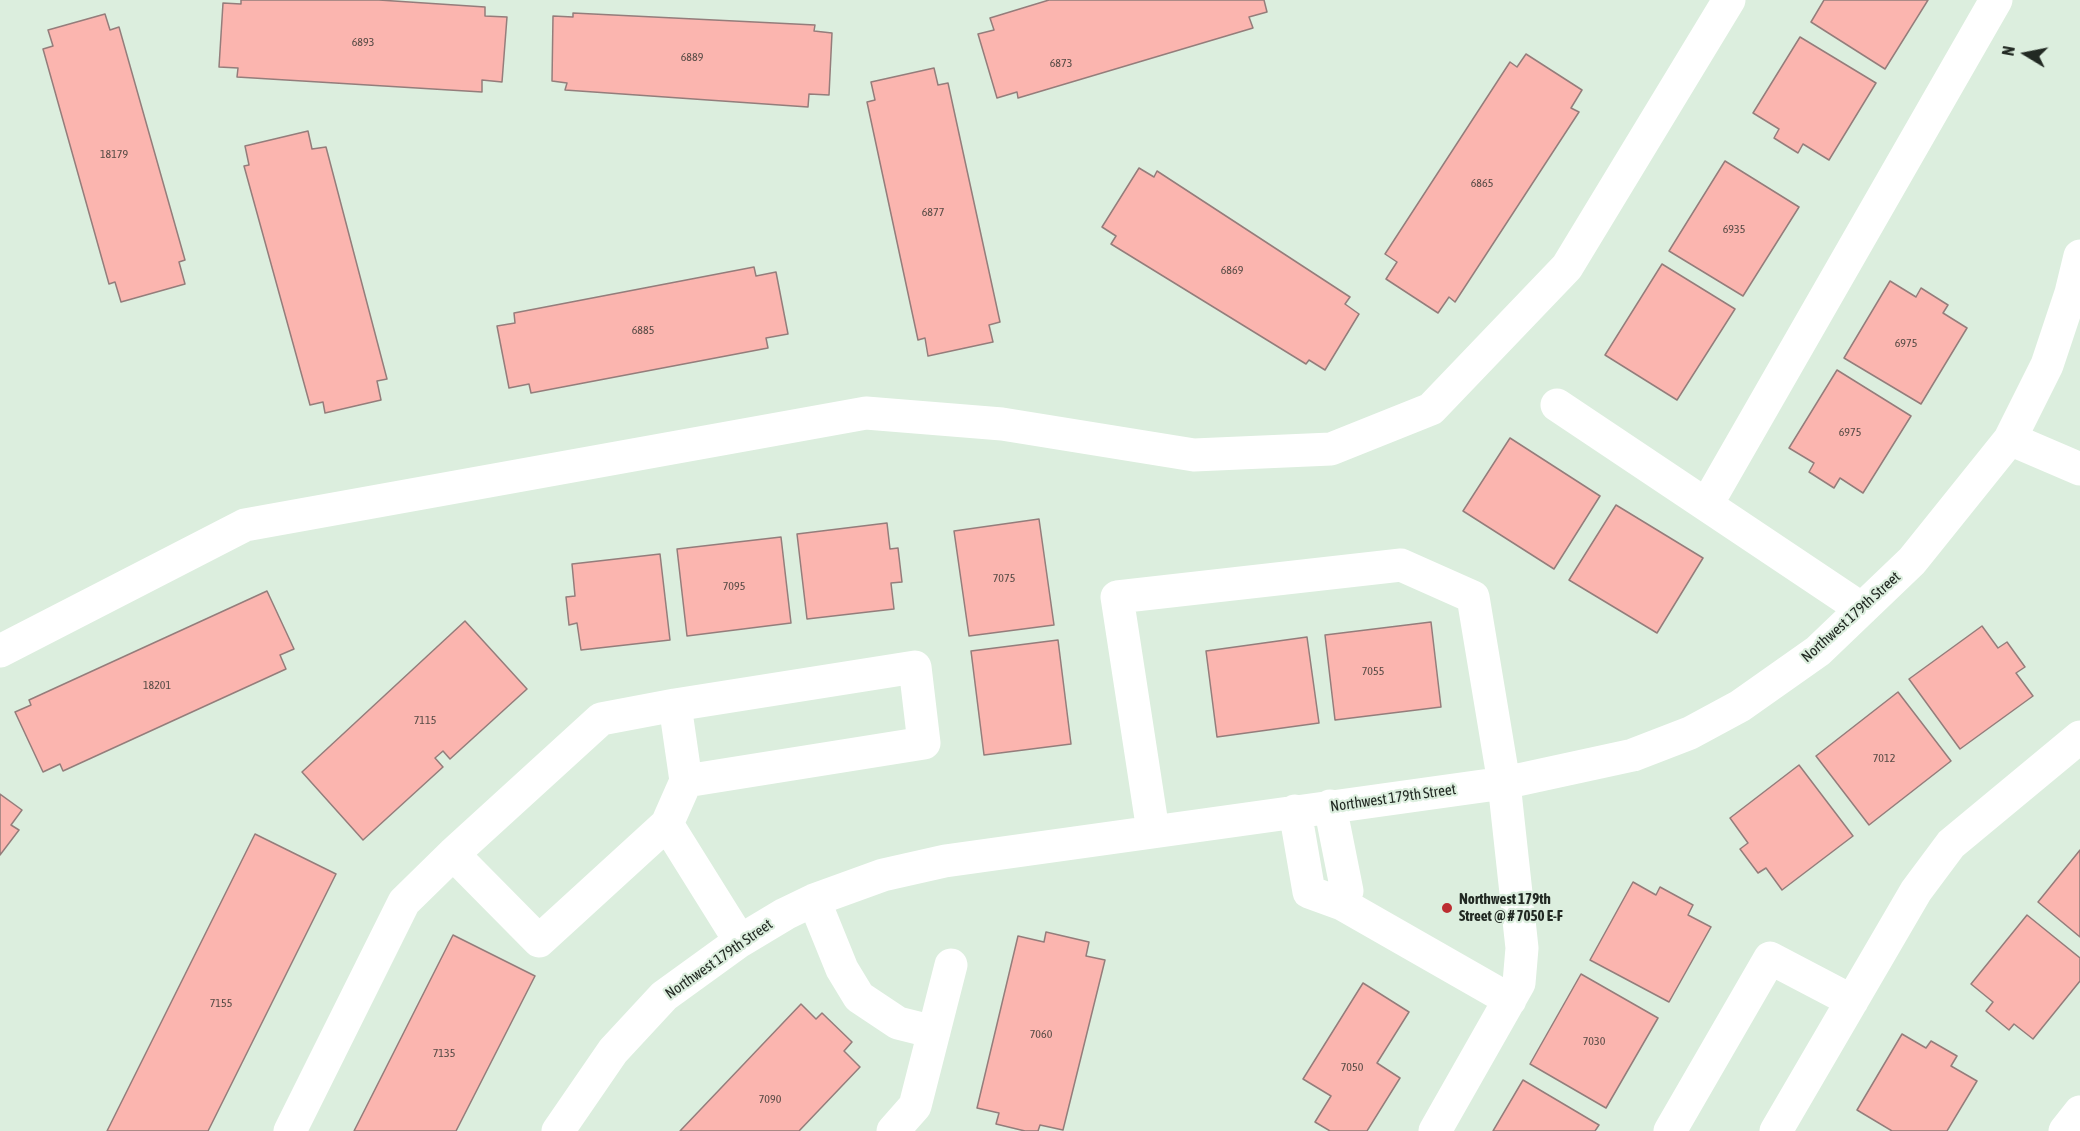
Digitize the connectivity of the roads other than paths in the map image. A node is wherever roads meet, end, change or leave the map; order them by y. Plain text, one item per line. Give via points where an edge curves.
1 (1729, 0) edge
2 (1996, 0) edge
3 (2080, 256) edge
4 (1557, 405) dead end
5 (2010, 439) junction
6 (2080, 469) edge
7 (1707, 504) junction
8 (1862, 609) junction
9 (0, 651) edge
10 (675, 705) junction
11 (2080, 737) edge
12 (686, 781) junction
13 (1504, 783) junction
14 (1330, 806) junction
15 (1295, 811) junction
16 (667, 824) junction
17 (1153, 831) junction
18 (453, 854) junction
19 (813, 900) junction
20 (1342, 904) junction
21 (740, 941) junction
22 (951, 965) dead end
23 (1510, 1000) junction
24 (1851, 1001) junction
25 (934, 1032) junction
26 (2080, 1112) edge
27 (290, 1131) edge
28 (558, 1131) edge
29 (893, 1131) edge
30 (1435, 1131) edge
31 (1670, 1131) edge
32 (1776, 1131) edge
33 (2065, 1131) edge

1 - 9 street via 1567,267 1431,409 1331,449 1194,454 1002,424 866,413 245,525
2 - 7 street
3 - 5 street, Northwest 179th Street via 2048,365
4 - 7 street
5 - 6 street
5 - 8 street, Northwest 179th Street via 1912,561
7 - 8 street
8 - 13 street, Northwest 179th Street via 1818,651 1740,706 1690,733 1633,755
10 - 12 street
10 - 12 street via 915,668 924,743
10 - 18 street via 601,719
11 - 24 street via 1952,844 1916,891
12 - 16 street
13 - 14 street, Northwest 179th Street
13 - 17 street via 1473,597 1401,565 1117,597
13 - 23 street via 1522,948 1519,983
14 - 15 street, Northwest 179th Street
14 - 20 street via 1347,891
15 - 17 street, Northwest 179th Street
15 - 20 street via 1309,892
16 - 18 street via 539,941
16 - 21 street
17 - 19 street, Northwest 179th Street via 945,861 883,875
18 - 27 street via 404,902
19 - 21 street, Northwest 179th Street
19 - 25 street via 842,969 859,997 898,1023
20 - 23 street
21 - 28 street, Northwest 179th Street via 664,996 613,1052
22 - 25 street
23 - 30 street
24 - 31 street via 1770,958
24 - 32 street
25 - 29 street via 915,1106
26 - 33 street

